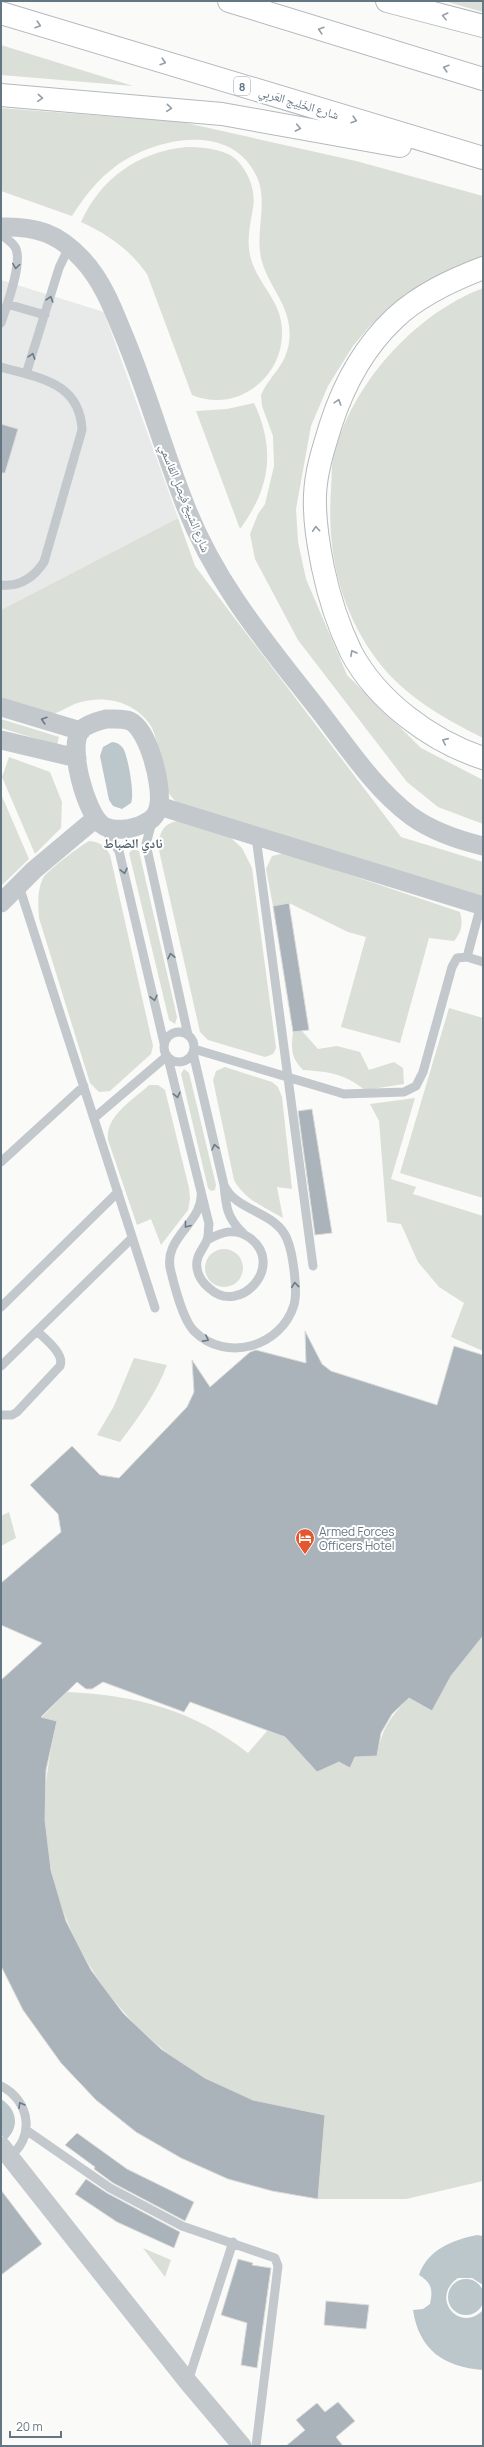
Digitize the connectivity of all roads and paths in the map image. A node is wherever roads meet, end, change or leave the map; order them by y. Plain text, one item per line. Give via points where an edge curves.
1 (229, 1) edge
2 (387, 1) edge
3 (1, 13) edge
4 (483, 26) edge
5 (483, 79) edge
6 (1, 95) edge
7 (483, 158) edge
8 (1, 227) edge
9 (1, 234) edge
10 (69, 247) junction
11 (483, 268) edge
12 (7, 304) junction
13 (45, 315) junction
14 (1, 323) edge
15 (1, 367) edge
16 (26, 374) junction
17 (1, 585) edge
18 (1, 707) edge
19 (81, 731) junction
20 (1, 740) edge
21 (482, 757) edge
22 (77, 758) junction
23 (157, 810) junction
24 (98, 821) junction
25 (256, 837) junction
26 (483, 846) edge
27 (19, 886) junction
28 (1, 903) edge
29 (482, 906) edge
30 (467, 957) junction
31 (483, 962) edge
32 (188, 1035) junction
33 (164, 1043) junction
34 (194, 1051) junction
35 (168, 1057) junction
36 (288, 1077) junction
37 (84, 1086) junction
38 (94, 1118) junction
39 (1, 1162) edge
40 (224, 1185) junction
41 (201, 1191) junction
42 (118, 1192) junction
43 (243, 1233) junction
44 (132, 1238) junction
45 (207, 1240) junction
46 (313, 1266) dead end
47 (1, 1306) edge
48 (155, 1308) dead end
49 (37, 1331) junction
50 (1, 1366) edge
51 (1, 1415) edge
52 (1, 2086) edge
53 (26, 2130) junction
54 (4, 2154) edge
55 (233, 2242) junction
56 (188, 2382) junction
57 (242, 2446) edge
58 (256, 2446) edge

5 -> 1 highway
4 -> 2 highway
3 -> 7 highway, شارع الخَلِيج العَربِي / 8
6 -> 7 highway via 222,114
8 - 10 street, شارع الشيخ فيصل القاسمي via 34,229 57,237
9 -> 12 lane via 15,247 17,258
13 -> 10 lane via 59,268
10 - 26 street, شارع الشيخ فيصل القاسمي via 83,260 109,299 135,362 192,523 211,562 238,607 350,750 396,804 436,831
21 -> 11 highway via 437,737 404,714 377,689 352,653 330,601 316,532 315,494 319,461 341,392 358,362 396,318 437,289
12 - 13 lane
12 - 14 lane
16 -> 13 lane
15 - 16 lane
16 - 17 lane via 56,384 65,390 78,408 82,430 44,562 27,580 13,585
19 -> 18 street
19 - 22 street via 76,746
19 - 23 street via 92,723 106,719 130,721 140,730 146,739 160,794
20 - 22 street
22 - 24 street via 90,810
23 - 24 street via 145,823 130,827 114,829
23 - 25 street
32 -> 23 lane via 146,844 148,831
24 - 27 street via 34,870
24 -> 33 lane via 119,851
25 - 29 street
25 - 36 lane
27 - 28 street
27 - 37 lane
29 - 30 lane
30 - 31 lane
30 - 36 lane via 457,958 452,967 423,1072 416,1086 404,1092 344,1094
32 - 33 lane via 176,1032
32 - 34 lane via 193,1041
33 - 35 lane
34 - 35 lane via 184,1062 175,1062
34 - 36 lane
40 -> 34 lane
35 - 38 lane
35 -> 41 lane
36 - 46 lane
37 - 38 lane
37 - 39 lane
38 - 42 lane
41 -> 40 lane via 202,1203 177,1238 170,1254 170,1272 185,1318 194,1332 223,1347 254,1347 273,1336 291,1313 296,1295 289,1245 277,1225 236,1200
40 - 43 lane via 226,1206 232,1222
41 - 45 lane via 209,1224
42 - 44 lane
42 - 47 lane
43 - 45 lane via 224,1231
43 - 45 lane via 256,1242 262,1256 262,1272 255,1285 243,1294 228,1297 213,1292 202,1282 197,1268 199,1252
44 - 48 lane
44 - 49 lane
49 - 50 lane
49 - 51 lane via 59,1355 60,1366 16,1412 12,1415
53 -> 52 lane via 22,2104
53 - 54 lane via 22,2143
53 - 55 lane via 110,2188 182,2226
54 - 56 street
55 - 56 lane
55 - 58 lane via 272,2256 278,2266
56 - 57 street

